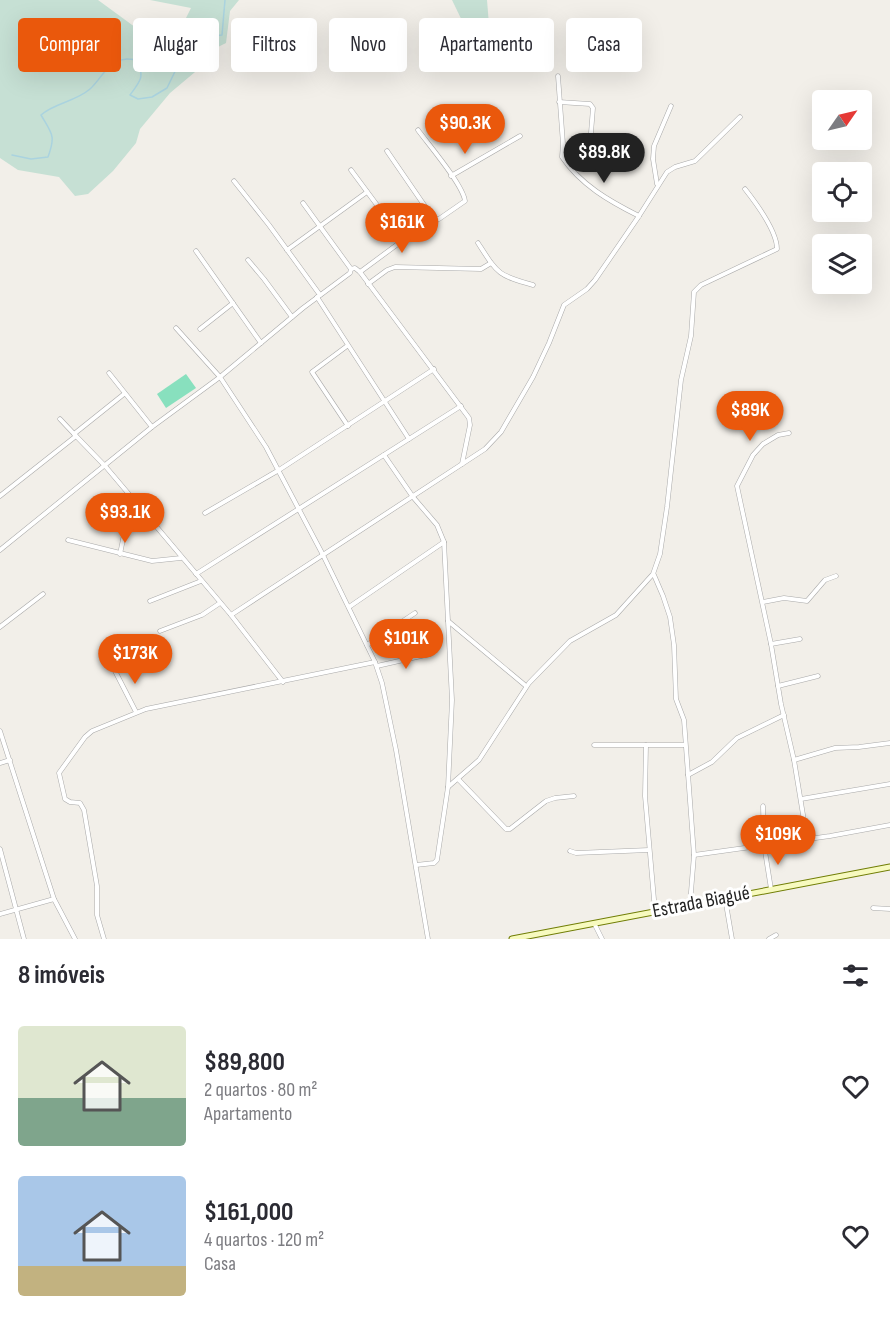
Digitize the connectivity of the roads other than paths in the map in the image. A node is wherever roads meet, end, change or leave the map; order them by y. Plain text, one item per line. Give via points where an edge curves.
1 (558, 76) dead end
2 (559, 102) junction
3 (670, 106) dead end
4 (740, 117) dead end
5 (418, 130) dead end
6 (520, 136) dead end
7 (387, 151) dead end
8 (571, 168) junction
9 (351, 170) dead end
10 (451, 176) junction
11 (234, 181) dead end
12 (657, 184) junction
13 (745, 189) dead end
14 (367, 192) junction
15 (303, 203) dead end
16 (639, 216) junction
17 (433, 218) junction
18 (319, 227) junction
19 (403, 240) junction
20 (478, 243) dead end
21 (287, 250) junction
22 (196, 251) dead end
23 (248, 260) dead end
24 (491, 263) junction
25 (351, 269) junction
26 (360, 272) junction
27 (368, 284) junction
28 (533, 285) dead end
29 (318, 296) junction
30 (233, 303) junction
31 (292, 317) junction
32 (176, 328) dead end
33 (200, 329) dead end
34 (261, 342) junction
35 (347, 346) junction
36 (434, 369) junction
37 (109, 373) dead end
38 (220, 376) junction
39 (124, 394) junction
40 (384, 402) junction
41 (461, 406) junction
42 (60, 419) dead end
43 (348, 426) junction
44 (152, 427) junction
45 (789, 434) dead end
46 (75, 435) junction
47 (409, 439) junction
48 (384, 455) junction
49 (104, 465) junction
50 (462, 465) junction
51 (279, 470) junction
52 (0, 496) edge
53 (413, 497) junction
54 (142, 510) junction
55 (300, 510) junction
56 (205, 513) dead end
57 (68, 540) dead end
58 (444, 542) junction
59 (0, 550) edge
60 (120, 554) junction
61 (323, 555) junction
62 (182, 558) junction
63 (196, 574) junction
64 (653, 574) junction
65 (836, 576) dead end
66 (201, 581) junction
67 (43, 594) dead end
68 (150, 602) dead end
69 (763, 602) junction
70 (220, 603) junction
71 (348, 607) junction
72 (415, 613) dead end
73 (231, 615) junction
74 (448, 621) junction
75 (0, 627) edge
76 (160, 631) dead end
77 (800, 639) dead end
78 (771, 644) junction
79 (367, 645) junction
80 (430, 654) dead end
81 (376, 664) junction
82 (114, 669) dead end
83 (818, 676) dead end
84 (283, 682) junction
85 (526, 686) junction
86 (778, 686) junction
87 (136, 712) junction
88 (784, 715) junction
89 (0, 731) edge
90 (890, 742) edge
91 (594, 745) dead end
92 (645, 745) junction
93 (685, 745) junction
94 (10, 759) junction
95 (795, 760) junction
96 (0, 762) edge
97 (688, 775) junction
98 (458, 779) junction
99 (890, 784) edge
100 (448, 787) junction
101 (574, 796) dead end
102 (801, 798) junction
103 (763, 806) dead end
104 (890, 825) edge
105 (807, 839) junction
106 (764, 845) junction
107 (0, 849) edge
108 (649, 850) junction
109 (570, 851) dead end
110 (694, 855) junction
111 (416, 865) junction
112 (890, 867) edge
113 (771, 890) junction
114 (725, 897) junction
115 (54, 899) junction
116 (690, 904) junction
117 (873, 908) dead end
118 (890, 909) edge
119 (16, 910) junction
120 (655, 911) junction
121 (0, 914) edge
122 (595, 925) junction
123 (776, 936) dead end
124 (24, 939) edge
125 (75, 939) edge
126 (104, 939) edge
127 (428, 939) edge
128 (512, 939) edge
129 (602, 939) edge
130 (732, 939) edge
131 (769, 939) edge

1 - 2 street
2 - 8 street via 561,154
2 - 8 street via 590,104 593,108 590,145
3 - 12 street via 654,146
4 - 12 street via 695,161 670,169
5 - 10 street
6 - 10 street
7 - 17 street
8 - 16 street via 588,187
9 - 14 street
10 - 17 street via 465,201 439,219
11 - 21 street
12 - 16 street
13 - 64 street via 766,220 777,249 694,292 666,516
14 - 18 street
14 - 19 street
15 - 18 street
16 - 50 street via 591,285 564,305 536,371 501,432
17 - 19 street
18 - 21 street
18 - 25 street
19 - 26 street
20 - 24 street
21 - 29 street
22 - 30 street
23 - 31 street
24 - 27 street via 481,268 395,267
24 - 28 street via 508,279
25 - 26 street
25 - 29 street
26 - 27 street
27 - 36 street
29 - 31 street
29 - 35 street
30 - 33 street
30 - 34 street
31 - 34 street
32 - 38 street
34 - 38 street
35 - 40 street
35 - 43 street via 312,372
36 - 40 street
36 - 41 street
37 - 39 street
38 - 44 street
38 - 51 street
39 - 44 street
39 - 46 street
40 - 43 street
40 - 47 street
41 - 47 street
41 - 50 street via 471,425
42 - 46 street
43 - 51 street
44 - 49 street
45 - 69 street via 778,435 763,444 737,486
46 - 49 street
46 - 52 street
47 - 48 street
48 - 53 street
48 - 55 street
49 - 54 street
49 - 59 street
50 - 53 street
51 - 55 street
51 - 56 street
53 - 58 street via 437,525
53 - 61 street
54 - 60 street via 126,525
54 - 62 street
55 - 61 street
55 - 63 street
57 - 60 street
58 - 71 street
58 - 74 street
60 - 62 street via 157,561
61 - 71 street
61 - 73 street
62 - 63 street
63 - 66 street
64 - 85 street via 616,615 570,641
64 - 93 street via 670,617 675,695 684,720
65 - 69 street via 825,580 807,601 784,598
66 - 68 street
66 - 70 street
67 - 75 street
69 - 78 street
70 - 73 street
70 - 76 street via 202,615
71 - 79 street
72 - 79 street
73 - 84 street
74 - 85 street
74 - 100 street via 452,700
77 - 78 street
78 - 86 street
79 - 81 street
80 - 81 street
81 - 84 street
81 - 111 street
82 - 87 street
83 - 86 street
84 - 87 street
85 - 98 street via 484,753
86 - 88 street
87 - 126 street via 92,731 59,773 65,799 80,803 84,810 97,886 97,915
88 - 95 street
88 - 97 street via 737,738 712,762
89 - 94 street
90 - 95 street via 835,748
91 - 92 street
92 - 93 street
92 - 108 street
93 - 97 street
94 - 96 street
94 - 115 street
95 - 102 street
97 - 110 street
98 - 100 street
98 - 101 street via 506,829 551,799
99 - 102 street
100 - 111 street via 438,860
102 - 105 street
103 - 106 street
104 - 105 street
105 - 106 street
106 - 110 street
106 - 113 street
107 - 119 street
108 - 109 street
108 - 120 street
110 - 116 street
111 - 127 street
112 - 113 main road, Estrada Biagué
113 - 114 main road, Estrada Biagué
114 - 116 main road, Estrada Biagué
114 - 130 street
115 - 119 street
115 - 125 street
116 - 120 main road, Estrada Biagué
117 - 118 street
119 - 121 street
119 - 124 street
120 - 122 main road, Estrada Biagué
122 - 128 main road, Estrada Biagué
122 - 129 street
123 - 131 street

